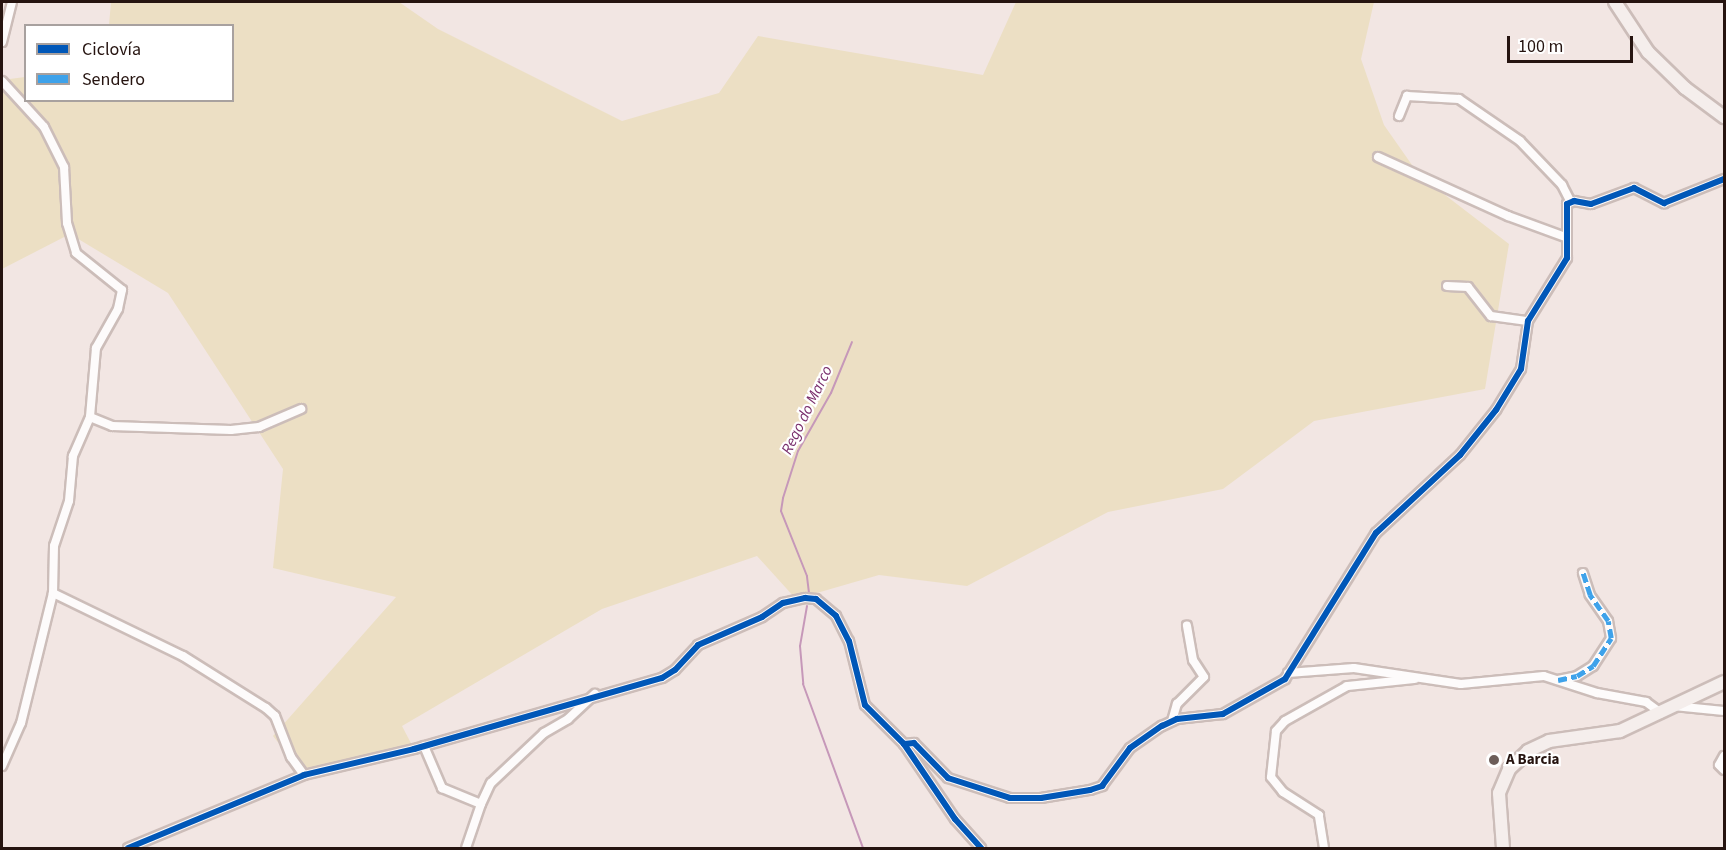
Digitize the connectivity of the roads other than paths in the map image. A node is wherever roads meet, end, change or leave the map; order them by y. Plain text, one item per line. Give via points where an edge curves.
1 (12, 2) edge
2 (1615, 2) edge
3 (2, 42) edge
4 (4, 86) edge
5 (1399, 116) dead end
6 (1725, 117) edge
7 (1378, 157) dead end
8 (1725, 179) edge
9 (1570, 201) junction
10 (1565, 237) junction
11 (1447, 286) dead end
12 (1528, 321) junction
13 (301, 409) dead end
14 (90, 417) junction
15 (1583, 573) dead end
16 (53, 593) junction
17 (1187, 626) dead end
18 (1288, 673) junction
19 (1416, 679) junction
20 (1558, 680) junction
21 (1725, 682) edge
22 (596, 694) junction
23 (1674, 706) junction
24 (1725, 711) edge
25 (1661, 713) junction
26 (1172, 721) junction
27 (904, 744) junction
28 (424, 746) junction
29 (1725, 756) edge
30 (2, 766) edge
31 (1725, 770) edge
32 (304, 775) junction
33 (481, 804) junction
34 (128, 849) edge
35 (466, 849) edge
36 (981, 849) edge
37 (1324, 849) edge
38 (1503, 849) edge

1 - 3 street
2 - 6 main road via 1648,51 1685,88
4 - 14 street via 44,127 64,167 67,223 76,254 122,290 118,309 96,348
5 - 9 street via 1407,96 1460,99 1520,141 1562,185
7 - 10 street via 1508,216
8 - 9 street via 1664,203 1634,188 1591,204
9 - 10 street
10 - 12 street via 1563,267 1548,284
11 - 12 street via 1468,287 1491,316
12 - 18 street via 1521,369 1496,410 1461,455 1376,533
13 - 14 street via 259,427 231,430 112,426
14 - 16 street via 73,456 69,501 54,546
15 - 20 street via 1590,595 1608,621 1611,638 1593,666 1577,676
16 - 30 street via 21,723
16 - 32 street via 183,656 266,708 275,716 291,757
17 - 26 street via 1193,660 1204,677 1178,704
18 - 19 street via 1354,668
18 - 26 street via 1223,714
19 - 20 street via 1461,684 1534,675
19 - 37 street via 1347,686 1285,721 1276,731 1272,777 1283,792 1319,815
20 - 25 street via 1597,693 1646,702
21 - 23 main road
22 - 27 street via 662,678 698,645 792,599 816,599 844,628 865,705
22 - 28 street
22 - 33 street via 568,719 544,733 491,783
23 - 24 street
23 - 25 main road
25 - 38 main road via 1620,731 1538,745 1517,760 1499,792
26 - 27 street via 1130,748 1102,786 1028,800 960,783 938,770 914,743
27 - 36 street via 955,819
28 - 32 street
28 - 33 street via 442,788
29 - 31 street via 1719,765
32 - 34 street
33 - 35 street

